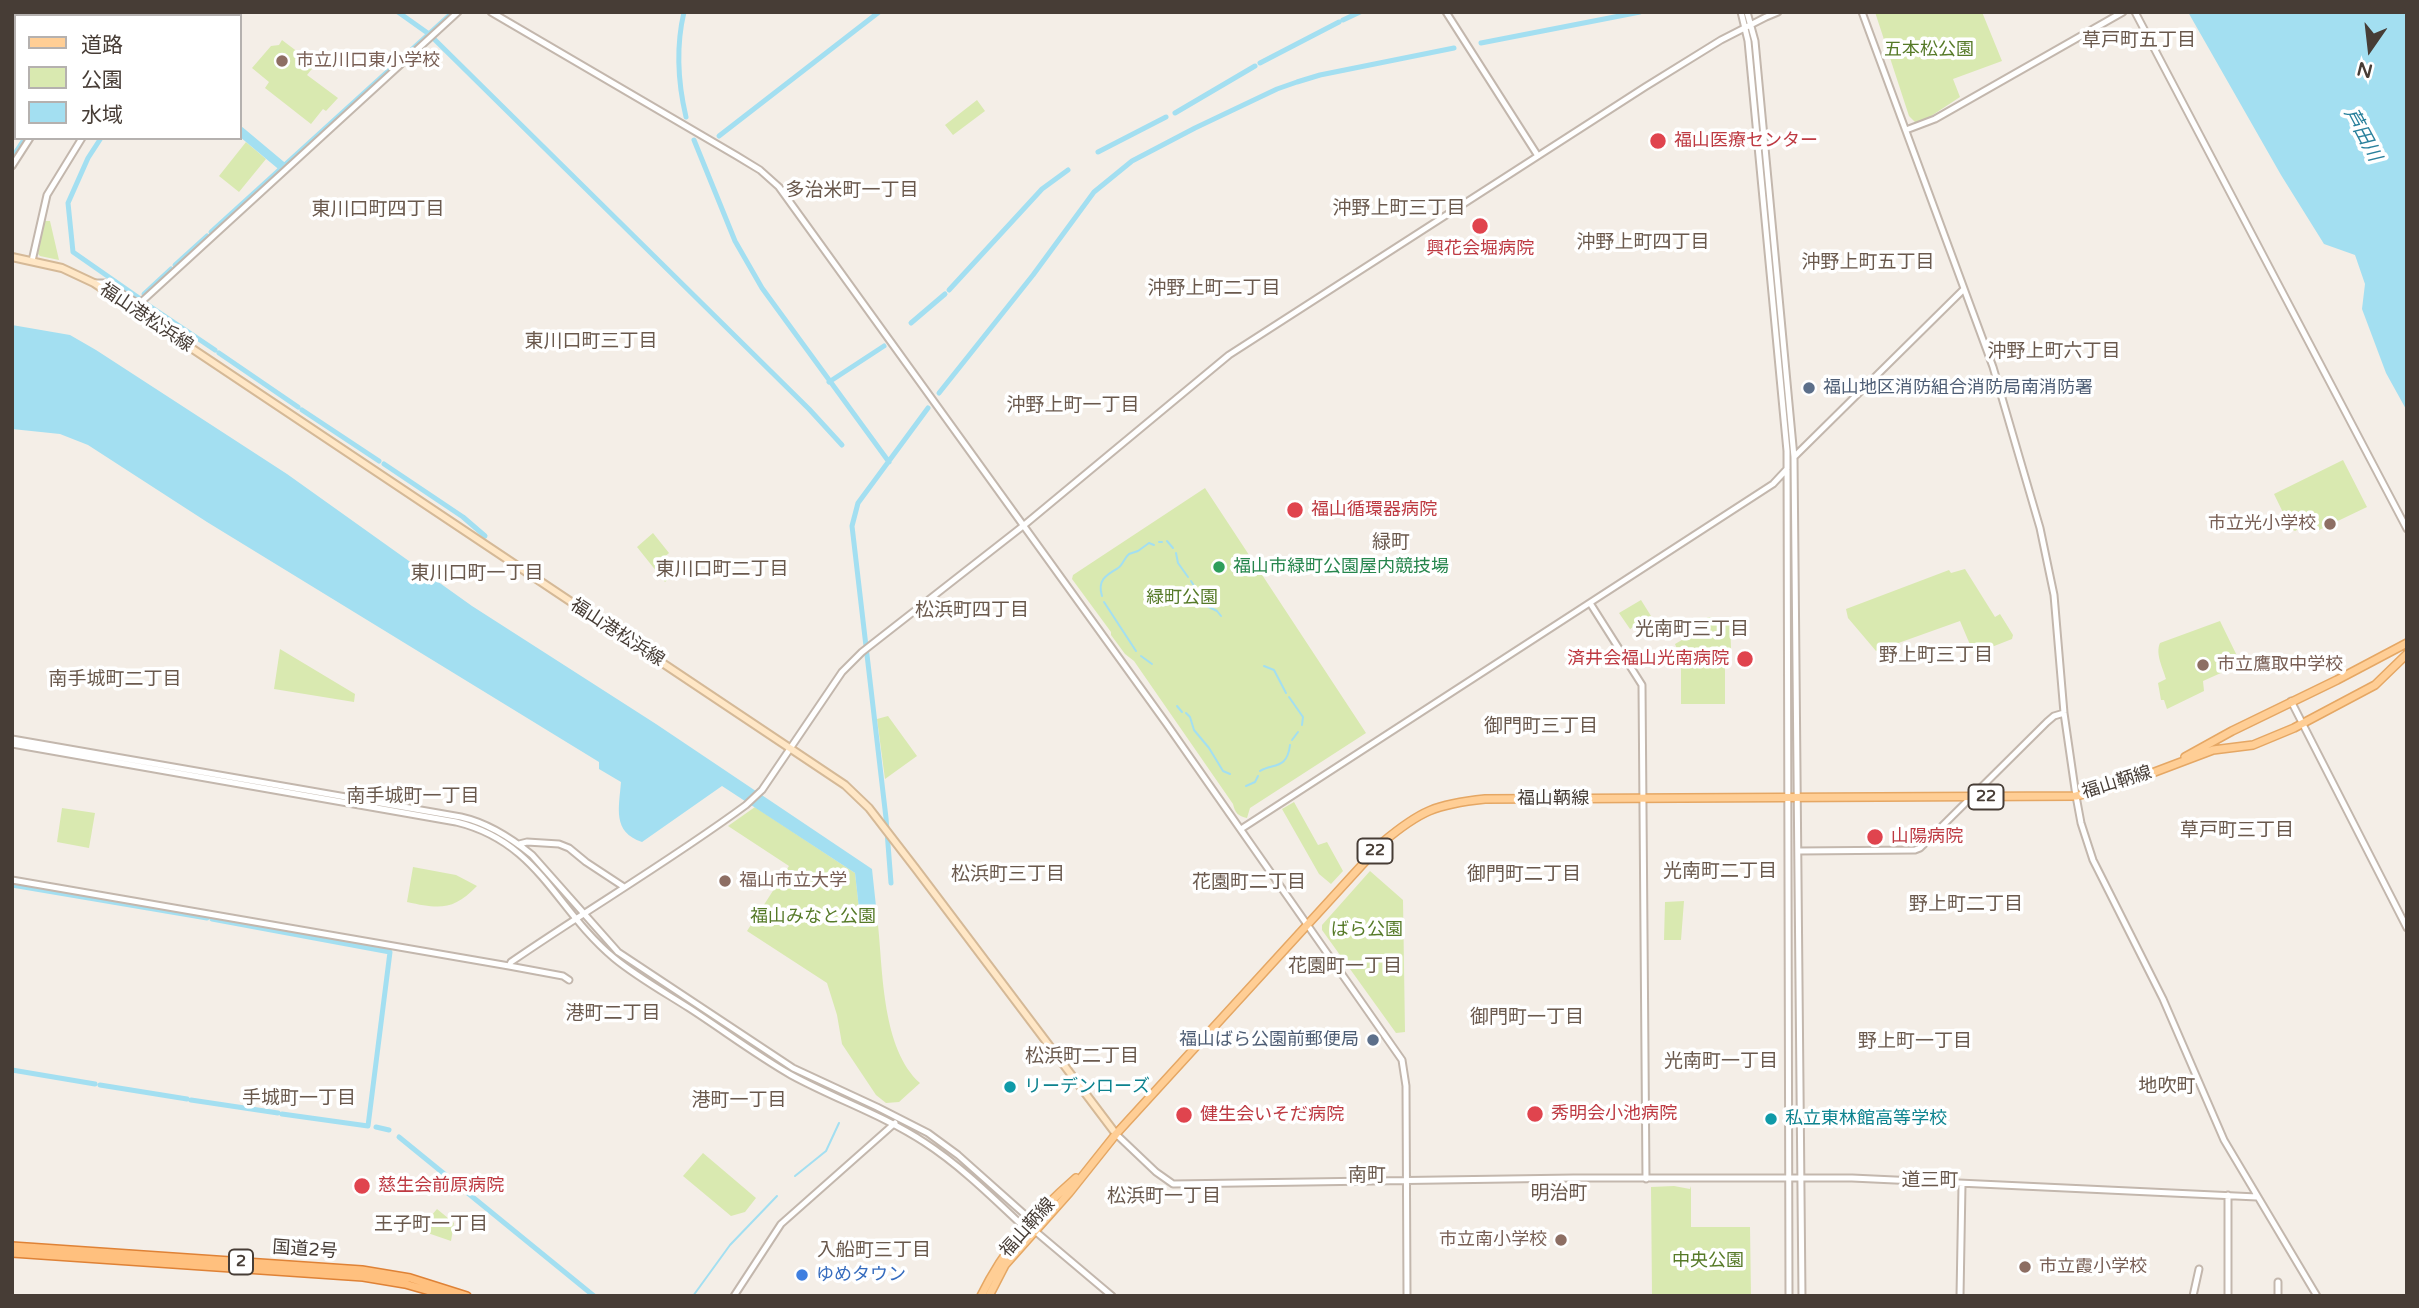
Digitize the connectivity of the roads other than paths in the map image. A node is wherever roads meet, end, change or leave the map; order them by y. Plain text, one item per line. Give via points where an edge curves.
1 (458, 12) edge
2 (491, 12) edge
3 (1446, 12) edge
4 (1741, 12) edge
5 (1747, 12) edge
6 (1779, 12) edge
7 (1862, 12) edge
8 (2123, 12) edge
9 (2135, 12) edge
10 (1748, 26) junction
11 (1906, 130) junction
12 (29, 140) edge
13 (81, 140) edge
14 (1538, 156) junction
15 (12, 166) edge
16 (12, 257) edge
17 (32, 261) junction
18 (94, 283) junction
19 (1964, 289) junction
20 (139, 304) junction
21 (158, 325) junction
22 (1794, 457) junction
23 (1787, 470) junction
24 (1023, 526) junction
25 (2407, 528) edge
26 (1590, 603) junction
27 (2407, 643) edge
28 (2407, 654) edge
29 (2291, 701) junction
30 (2064, 713) junction
31 (2302, 724) junction
32 (12, 739) edge
33 (12, 744) edge
34 (791, 749) junction
35 (2170, 766) junction
36 (2076, 796) junction
37 (1972, 797) junction
38 (1787, 798) junction
39 (1797, 798) junction
40 (1642, 799) junction
41 (1241, 829) junction
42 (519, 844) junction
43 (1799, 851) junction
44 (12, 880) edge
45 (624, 887) junction
46 (584, 916) junction
47 (577, 920) junction
48 (1307, 925) junction
49 (2407, 928) edge
50 (509, 966) junction
51 (569, 980) dead end
52 (900, 1119) junction
53 (893, 1124) junction
54 (1116, 1134) junction
55 (1087, 1169) junction
56 (1788, 1178) junction
57 (1800, 1178) junction
58 (1646, 1179) junction
59 (1407, 1181) junction
60 (1962, 1185) junction
61 (2228, 1195) junction
62 (2257, 1197) junction
63 (1031, 1220) junction
64 (1025, 1228) junction
65 (1035, 1231) junction
66 (12, 1246) edge
67 (12, 1253) edge
68 (2199, 1269) dead end
69 (2278, 1282) dead end
70 (447, 1296) edge
71 (467, 1296) edge
72 (734, 1296) edge
73 (981, 1296) edge
74 (989, 1296) edge
75 (1112, 1296) edge
76 (1407, 1296) edge
77 (1789, 1296) edge
78 (1802, 1296) edge
79 (1960, 1296) edge
80 (2193, 1296) edge
81 (2228, 1296) edge
82 (2278, 1296) edge
83 (2316, 1296) edge

1 - 20 street
2 - 24 street via 728,150 779,187
3 - 14 street
4 - 10 street
5 - 10 street
6 - 10 street
7 - 11 street
8 - 11 street via 1935,119
9 - 25 street
10 - 14 street
10 - 22 street
10 - 23 street
11 - 19 street
12 - 15 street
13 - 17 street via 47,195
14 - 24 street via 1229,355
16 - 17 main road, 福山港松浜線
17 - 18 main road, 福山港松浜線
18 - 20 street via 105,283
18 - 21 main road, 福山港松浜線
19 - 22 street
19 - 30 street via 1993,368 2040,528 2054,595
20 - 21 street via 156,317
21 - 34 main road, 福山港松浜線
22 - 23 street
22 - 39 street
23 - 26 street via 1773,484
23 - 38 street
24 - 34 street via 862,652 842,673
24 - 41 street
26 - 40 street via 1642,685
26 - 41 street
27 - 29 main road, 福山鞆線 / 22
28 - 31 main road, 福山鞆線 / 22 via 2375,685
29 - 31 street
29 - 35 main road, 福山鞆線 / 22
30 - 36 street
30 - 37 street via 2054,716
31 - 35 main road, 福山鞆線 / 22 via 2255,744 2213,750
31 - 49 street
32 - 42 street via 461,817 485,824
33 - 47 street via 473,826 497,836 527,859
34 - 45 street via 746,805
34 - 54 main road, 福山港松浜線 via 845,785 869,808
35 - 36 main road, 福山鞆線 / 22
36 - 37 main road, 福山鞆線 / 22
36 - 62 street via 2093,860 2163,999 2224,1140
37 - 39 main road, 福山鞆線 / 22
37 - 43 street via 1915,850
38 - 39 main road, 福山鞆線 / 22
38 - 40 main road, 福山鞆線 / 22
38 - 56 street
39 - 43 street
40 - 48 main road, 福山鞆線 / 22 via 1485,799 1427,810 1383,842
40 - 58 street
41 - 48 street
42 - 45 street via 569,848
42 - 46 street
43 - 57 street
44 - 50 street
45 - 46 street
46 - 47 street
46 - 52 street via 618,952 764,1049 821,1083
47 - 50 street
47 - 53 street via 614,957 772,1063
48 - 54 main road, 福山鞆線 / 22
48 - 59 street via 1402,1060
50 - 51 street
52 - 53 street
52 - 63 street via 958,1155
53 - 64 street via 953,1162
53 - 72 street via 781,1224
54 - 55 main road, 福山鞆線 / 22
54 - 59 street via 1173,1184
55 - 63 main road, 福山鞆線 / 22
55 - 65 main road, 福山鞆線 / 22
56 - 57 street
56 - 58 street
56 - 77 street
57 - 60 street
57 - 78 street
58 - 59 street
59 - 76 street
60 - 61 street
60 - 79 street
61 - 62 street
61 - 81 street
62 - 83 street
63 - 64 main road, 福山鞆線 / 22
63 - 65 street
64 - 65 street
64 - 73 main road, 福山鞆線 / 22 via 998,1262
65 - 74 main road, 福山鞆線 / 22 via 1005,1265
65 - 75 street
66 - 71 highway, 国道2号 / 2 via 362,1270 410,1278
67 - 70 highway, 国道2号 / 2 via 363,1277
68 - 80 street
69 - 82 street

